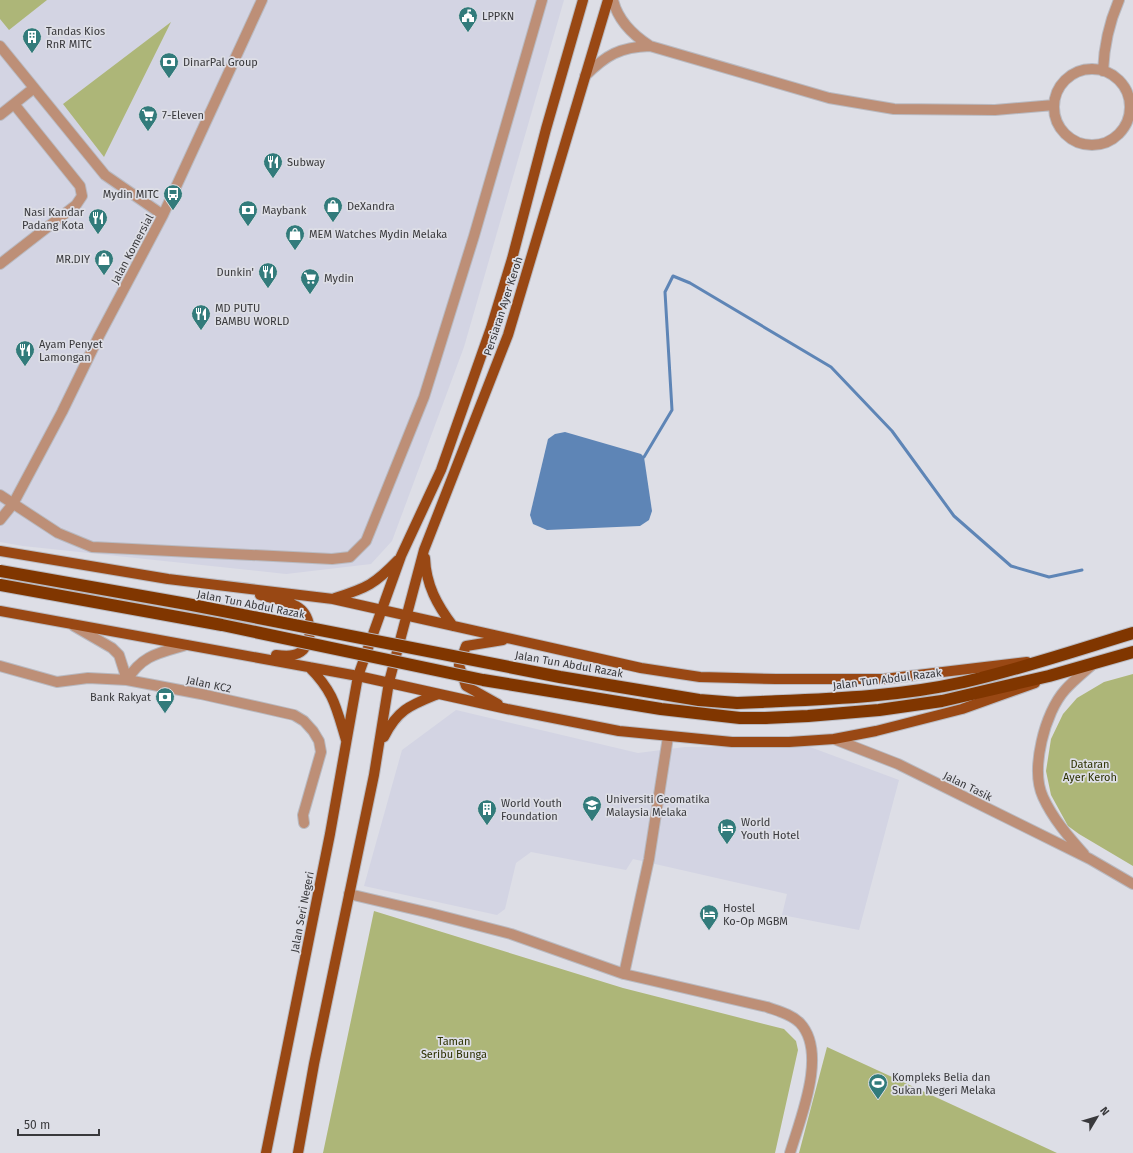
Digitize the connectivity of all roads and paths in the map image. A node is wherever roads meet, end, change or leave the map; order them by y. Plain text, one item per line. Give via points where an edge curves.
1 (262, 0) edge
2 (542, 0) edge
3 (583, 0) edge
4 (608, 0) edge
5 (613, 0) edge
6 (1119, 0) edge
7 (0, 46) edge
8 (650, 46) junction
9 (1103, 71) junction
10 (585, 76) junction
11 (34, 88) junction
12 (14, 104) junction
13 (1054, 105) junction
14 (1131, 113) edge
15 (0, 115) edge
16 (163, 215) junction
17 (0, 264) edge
18 (0, 495) edge
19 (13, 504) junction
20 (0, 509) edge
21 (0, 520) edge
22 (424, 550) junction
23 (0, 551) edge
24 (401, 556) junction
25 (0, 571) edge
26 (0, 585) edge
27 (236, 587) junction
28 (333, 599) junction
29 (381, 608) junction
30 (0, 612) edge
31 (407, 615) junction
32 (74, 626) junction
33 (453, 626) junction
34 (1133, 632) edge
35 (513, 639) junction
36 (186, 645) junction
37 (1133, 652) edge
38 (233, 653) junction
39 (1039, 661) junction
40 (1092, 665) junction
41 (0, 666) edge
42 (309, 667) junction
43 (358, 676) junction
44 (1049, 676) junction
45 (127, 680) junction
46 (389, 682) junction
47 (438, 694) junction
48 (507, 709) junction
49 (668, 737) junction
50 (834, 739) junction
51 (346, 742) junction
52 (380, 745) junction
53 (304, 823) dead end
54 (1090, 860) junction
55 (1133, 884) edge
56 (349, 894) junction
57 (624, 974) junction
58 (266, 1153) edge
59 (298, 1153) edge
60 (790, 1153) edge

1 - 16 street, Jalan Komersial
2 - 19 street via 474,236 424,397 366,541 350,557 332,559 92,548 58,533
3 - 24 main road, Persiaran Ayer Keroh via 491,328 440,470
4 - 10 main road, Persiaran Ayer Keroh
5 - 8 street via 629,30
6 - 9 street via 1110,21
7 - 11 street
8 - 10 street via 619,50
8 - 13 street via 829,98 894,109 995,110
9 - 13 street via 1081,70 1070,75 1056,93
9 - 14 street via 1121,82 1127,92
10 - 22 main road, Persiaran Ayer Keroh via 508,335
11 - 12 street
11 - 16 street via 105,175
12 - 15 street
12 - 17 street via 80,186 82,196 76,205
13 - 14 street via 1059,127 1067,136 1088,145 1100,145 1115,137
16 - 19 street, Jalan Komersial
18 - 19 street
19 - 20 street
19 - 21 street, Jalan Komersial
22 - 31 main road, Persiaran Ayer Keroh
22 - 33 main road via 425,571 431,591 440,610
23 - 27 main road via 168,579
24 - 28 main road via 382,577 368,587
24 - 29 main road, Persiaran Ayer Keroh
25 - 39 highway, Jalan Tun Abdul Razak, bridge via 187,604 560,677 699,700 737,703 909,692 963,682
26 - 44 highway, bridge via 222,625 483,680 661,709 740,718 808,716 910,706
27 - 28 main road
27 - 38 main road via 297,606 308,619 310,635 303,650 290,656
28 - 29 main road
29 - 31 main road
29 - 43 main road, Persiaran Ayer Keroh
30 - 32 main road
31 - 33 main road
31 - 46 main road, Persiaran Ayer Keroh
32 - 36 main road
32 - 45 street via 112,648 119,655
33 - 35 main road
34 - 39 highway, Jalan Tun Abdul Razak
35 - 39 main road via 642,668 700,677 776,680 884,679
35 - 48 main road via 466,646 459,665 466,686
36 - 38 main road
36 - 45 street via 146,658 135,667
37 - 40 highway
38 - 42 main road
40 - 44 highway
40 - 54 street, Jalan Tasik via 1065,689 1052,709 1043,734 1038,770 1042,796 1062,830
41 - 45 street, Jalan KC2 via 57,682 88,678
42 - 43 main road
42 - 51 main road via 324,681 332,695
43 - 46 main road
43 - 51 main road, Jalan Seri Negeri
44 - 50 main road via 1024,688 915,723
45 - 53 street, Jalan KC2 via 201,694 286,714 304,721 319,741 321,752 303,815
46 - 47 main road
46 - 52 main road
47 - 48 main road
47 - 52 main road via 418,702 392,720
48 - 49 main road via 619,731
49 - 50 main road via 732,742
49 - 57 street via 649,859
50 - 54 street, Jalan Tasik via 898,764
51 - 58 main road, Jalan Seri Negeri
52 - 56 main road
54 - 55 street, Jalan Tasik
56 - 57 street via 510,934
56 - 59 main road
57 - 60 street via 767,1007 800,1023 813,1052 813,1066

